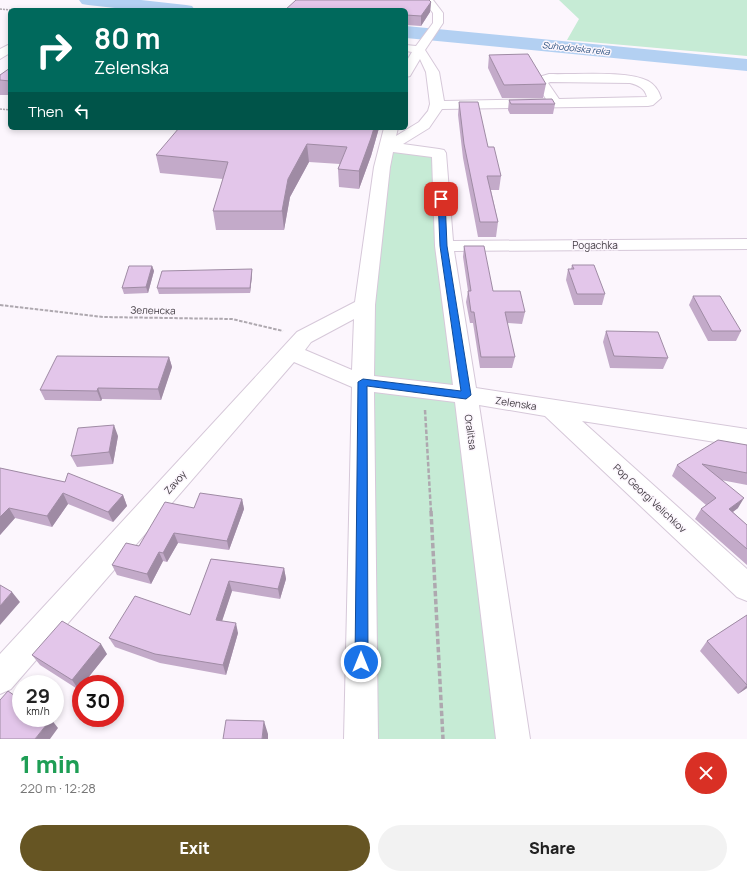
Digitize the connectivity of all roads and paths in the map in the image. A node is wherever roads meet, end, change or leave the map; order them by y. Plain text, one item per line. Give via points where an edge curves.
1 (428, 0) edge
2 (422, 42) edge
3 (408, 69) edge
4 (555, 104) junction
5 (437, 105) junction
6 (388, 137) edge
7 (747, 244) edge
8 (444, 246) junction
9 (365, 304) junction
10 (0, 305) edge
11 (297, 344) junction
12 (363, 382) junction
13 (424, 390) junction
14 (466, 395) junction
15 (553, 409) junction
16 (747, 438) edge
17 (747, 588) edge
18 (0, 678) edge
19 (361, 739) edge
20 (443, 739) edge
21 (513, 739) edge

1 - 2 street via 438,13 438,23
2 - 3 street
2 - 5 street via 435,80
4 - 4 street via 648,102 654,98 644,82 630,78 543,80 542,83
4 - 5 street
5 - 6 street via 426,123 403,140
6 - 8 street, Oralitsa via 439,153
6 - 9 street
7 - 8 street, Pogachka
8 - 14 street, Oralitsa
9 - 11 street, Zavoy
9 - 12 street
10 - 11 path, Зеленска via 103,317 232,319
11 - 12 street, Zelenska
11 - 18 street, Zavoy
12 - 13 street, Zelenska
12 - 19 street
13 - 14 street, Zelenska
13 - 20 path
14 - 15 street, Zelenska
14 - 21 street, Oralitsa
15 - 16 street, Zelenska
15 - 17 street, Pop Georgi Velichkov

